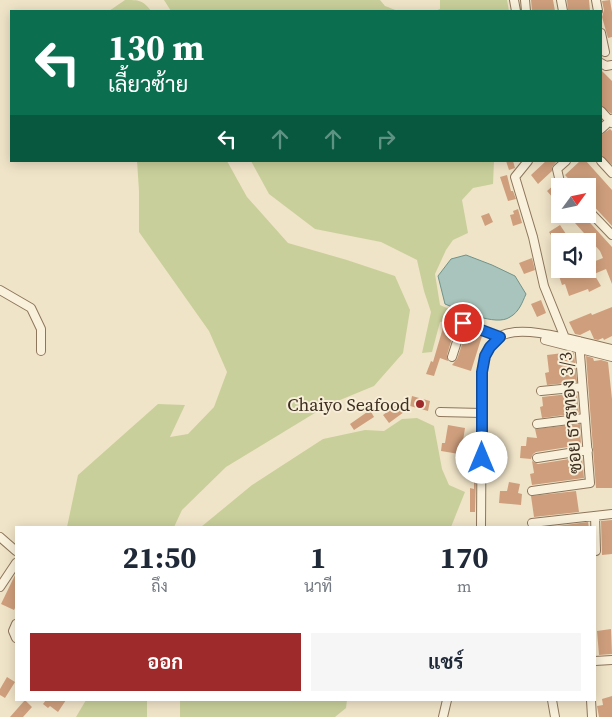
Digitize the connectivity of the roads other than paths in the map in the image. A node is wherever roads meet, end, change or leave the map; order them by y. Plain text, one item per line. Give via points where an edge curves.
1 (602, 36) edge
2 (608, 53) edge
3 (602, 112) edge
4 (611, 121) edge
5 (527, 162) edge
6 (565, 162) edge
7 (602, 162) edge
8 (612, 172) edge
9 (559, 178) edge
10 (596, 218) edge
11 (612, 235) edge
12 (0, 290) edge
13 (500, 337) junction
14 (565, 338) junction
15 (545, 340) dead end
16 (579, 344) junction
17 (41, 351) dead end
18 (612, 352) edge
19 (452, 356) dead end
20 (582, 387) junction
21 (541, 391) dead end
22 (440, 412) dead end
23 (482, 413) junction
24 (585, 418) junction
25 (537, 424) dead end
26 (588, 450) junction
27 (537, 458) dead end
28 (532, 490) dead end
29 (612, 514) edge
30 (595, 516) junction
31 (532, 523) dead end
32 (561, 524) edge
33 (480, 526) edge
34 (595, 526) edge
35 (0, 538) edge
36 (15, 550) edge
37 (15, 564) edge
38 (0, 587) edge
39 (612, 660) edge
40 (596, 661) edge
41 (447, 701) edge
42 (552, 701) edge
43 (590, 701) edge
44 (443, 717) edge
45 (555, 717) edge
46 (592, 717) edge

1 - 2 street
3 - 4 street
5 - 14 street via 515,177 534,237 544,286
6 - 9 street via 557,169
7 - 8 street
10 - 11 street
12 - 17 street via 31,308 41,329
13 - 14 street via 519,332
13 - 19 street via 463,323
13 - 23 street via 485,356
14 - 16 street
15 - 16 street
16 - 18 street
16 - 20 street, ซอย ธารทอง 3/3
20 - 21 street
20 - 24 street, ซอย ธารทอง 3/3
22 - 23 street
23 - 33 street
24 - 25 street
24 - 26 street, ซอย ธารทอง 3/3
26 - 27 street
26 - 28 street, ซอย ธารทอง 3/3 via 590,483
29 - 30 street
30 - 32 street
30 - 34 street
31 - 32 street
35 - 36 street
37 - 38 street
39 - 40 street
41 - 44 street
42 - 45 street
43 - 46 street

